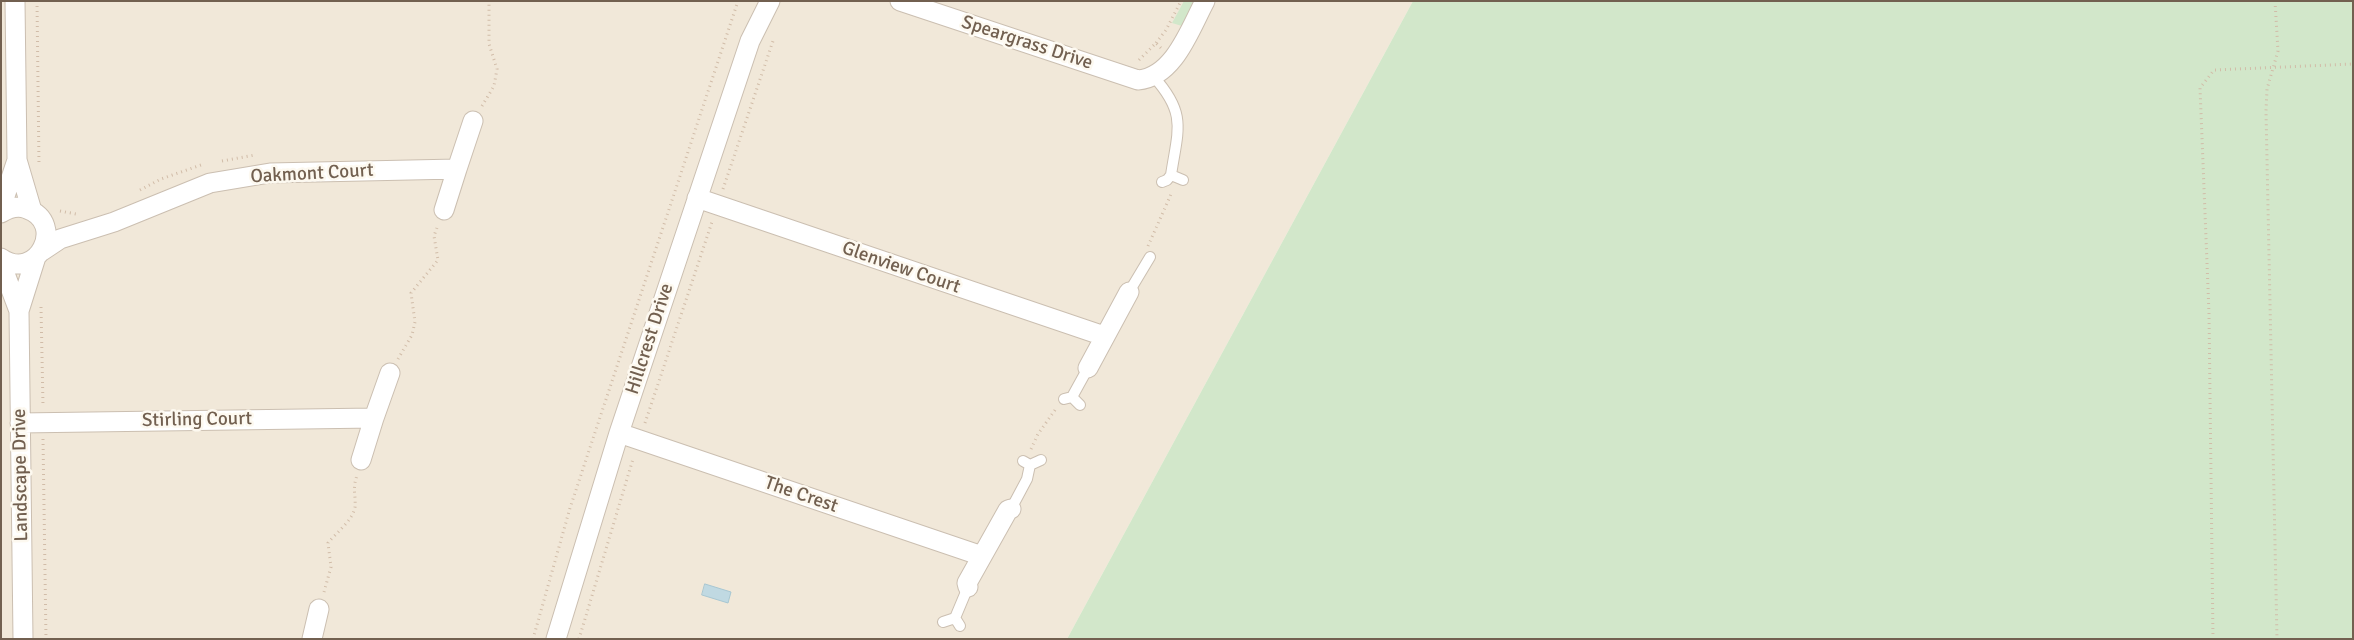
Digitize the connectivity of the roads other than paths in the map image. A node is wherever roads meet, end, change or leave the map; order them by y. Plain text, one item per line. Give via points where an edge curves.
1 (15, 1) edge
2 (756, 1) edge
3 (770, 1) edge
4 (900, 1) edge
5 (1205, 1) edge
6 (750, 41) junction
7 (1154, 77) junction
8 (473, 121) road end
9 (17, 160) junction
10 (457, 169) junction
11 (1162, 182) dead end
12 (697, 198) junction
13 (1, 208) edge
14 (444, 210) road end
15 (1, 213) edge
16 (35, 213) junction
17 (86, 230) junction
18 (39, 254) junction
19 (1151, 256) road end
20 (1, 258) edge
21 (1, 263) edge
22 (1129, 292) joint
23 (19, 311) junction
24 (1104, 336) junction
25 (1088, 368) joint
26 (390, 373) road end
27 (1080, 405) dead end
28 (374, 418) junction
29 (20, 423) junction
30 (619, 433) junction
31 (361, 460) road end
32 (1041, 460) dead end
33 (1011, 509) joint
34 (982, 556) junction
35 (968, 587) joint
36 (319, 609) road end
37 (943, 622) dead end
38 (23, 639) edge
39 (312, 639) edge
40 (556, 639) edge

1 - 9 street
2 - 6 street, Hillcrest Drive
3 - 6 street, Hillcrest Drive
4 - 7 street, Speargrass Drive via 1138,80
5 - 7 street via 1172,59
6 - 12 street, Hillcrest Drive
7 - 11 lane via 1173,100 1177,117 1177,177
8 - 10 street
9 - 13 street
9 - 16 street
10 - 14 street
10 - 17 street, Oakmont Court via 270,172 210,183
12 - 24 street, Glenview Court via 716,218
12 - 30 street, Hillcrest Drive
15 - 16 street via 15,207
16 - 17 street, Oakmont Court via 60,226
16 - 18 street, Landscape Drive via 46,232
17 - 18 street, Oakmont Court via 60,239
18 - 20 street, Oakmont Court via 21,264
18 - 23 street, Landscape Drive
19 - 22 lane
21 - 23 street, Landscape Drive
22 - 24 street
23 - 29 street, Landscape Drive
24 - 25 street
25 - 27 lane via 1068,398
26 - 28 street
28 - 29 street, Stirling Court
28 - 31 street
29 - 38 street, Landscape Drive
30 - 34 street, The Crest
30 - 40 street, Hillcrest Drive
32 - 33 lane via 1027,463 1027,479
33 - 34 street
34 - 35 street
35 - 37 lane via 957,622
36 - 39 street

